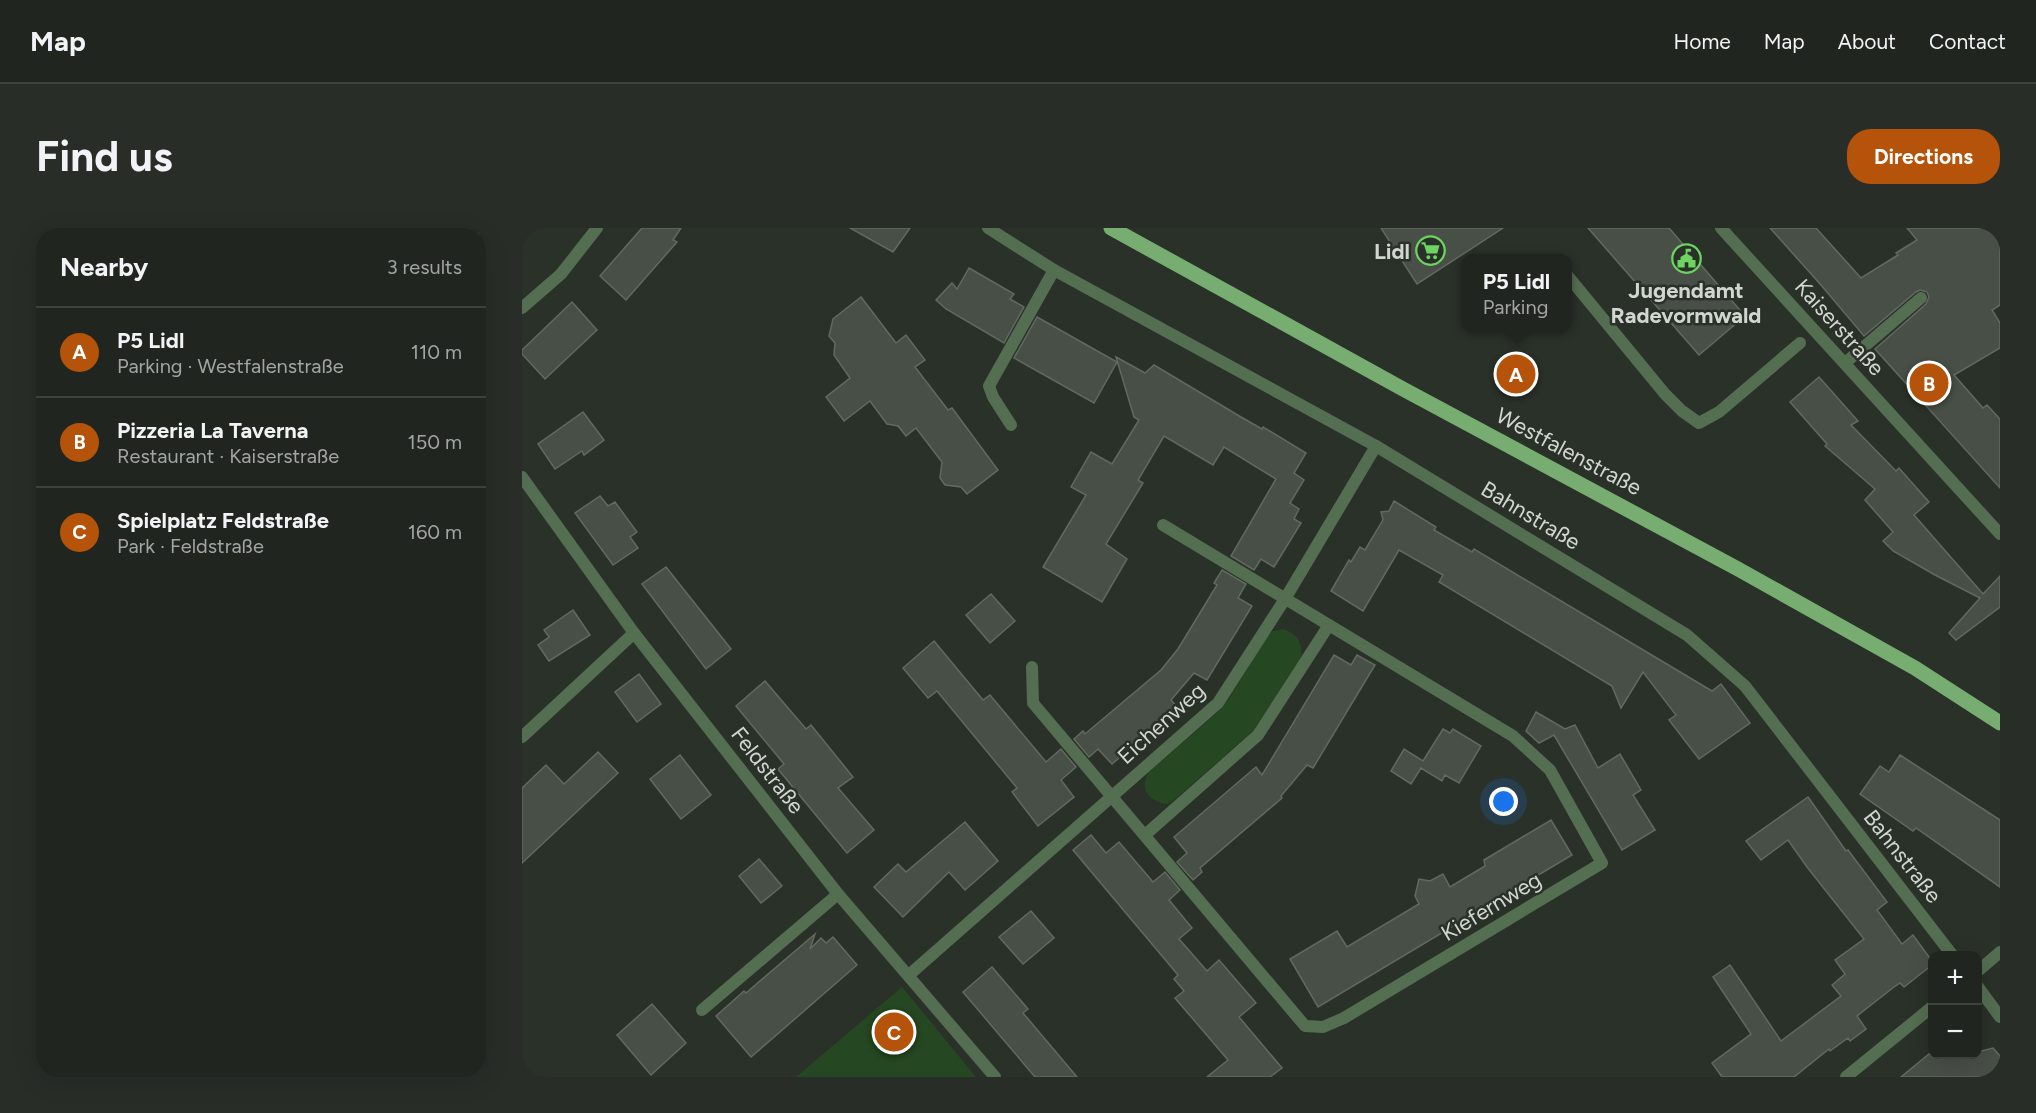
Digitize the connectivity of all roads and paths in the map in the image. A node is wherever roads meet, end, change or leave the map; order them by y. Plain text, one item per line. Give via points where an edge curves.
1 (597, 228) edge
2 (988, 228) edge
3 (1111, 228) edge
4 (1721, 228) edge
5 (1054, 270) junction
6 (1572, 281) edge
7 (1922, 298) dead end
8 (522, 308) edge
9 (1800, 343) dead end
10 (1845, 363) junction
11 (1011, 426) dead end
12 (1376, 446) junction
13 (522, 477) edge
14 (1163, 525) dead end
15 (2000, 534) edge
16 (1285, 600) junction
17 (1329, 625) junction
18 (634, 633) junction
19 (1032, 667) dead end
20 (2000, 723) edge
21 (522, 736) edge
22 (1112, 796) junction
23 (1145, 835) junction
24 (838, 894) junction
25 (1949, 951) edge
26 (2000, 952) edge
27 (1982, 966) edge
28 (909, 975) junction
29 (1982, 994) edge
30 (702, 1010) dead end
31 (1928, 1010) edge
32 (2000, 1017) edge
33 (995, 1077) edge
34 (1846, 1077) edge

1 - 8 street via 561,274
2 - 5 street, Bahnstraße
3 - 20 main road, Westfalenstraße via 1738,568 1915,668
4 - 10 street, Kaiserstraße
5 - 11 street via 989,386
5 - 12 street, Bahnstraße
6 - 9 street via 1665,394 1699,423 1719,412
7 - 10 street
10 - 15 street, Kaiserstraße
12 - 16 street, Eichenweg
12 - 25 street, Bahnstraße via 1687,635 1744,686
13 - 18 street, Feldstraße
14 - 16 street, Kiefernweg
16 - 17 street, Kiefernweg
16 - 22 street, Eichenweg via 1218,703
17 - 23 street via 1258,735
17 - 23 street, Kiefernweg via 1513,736 1550,770 1602,864 1344,1018 1323,1027 1305,1026
18 - 21 street
18 - 24 street, Feldstraße
19 - 22 street, Kiefernweg via 1033,703
22 - 23 street, Kiefernweg
22 - 28 street, Eichenweg
24 - 28 street, Feldstraße
24 - 30 street
26 - 27 street
28 - 33 street, Feldstraße
29 - 32 street
31 - 34 street

